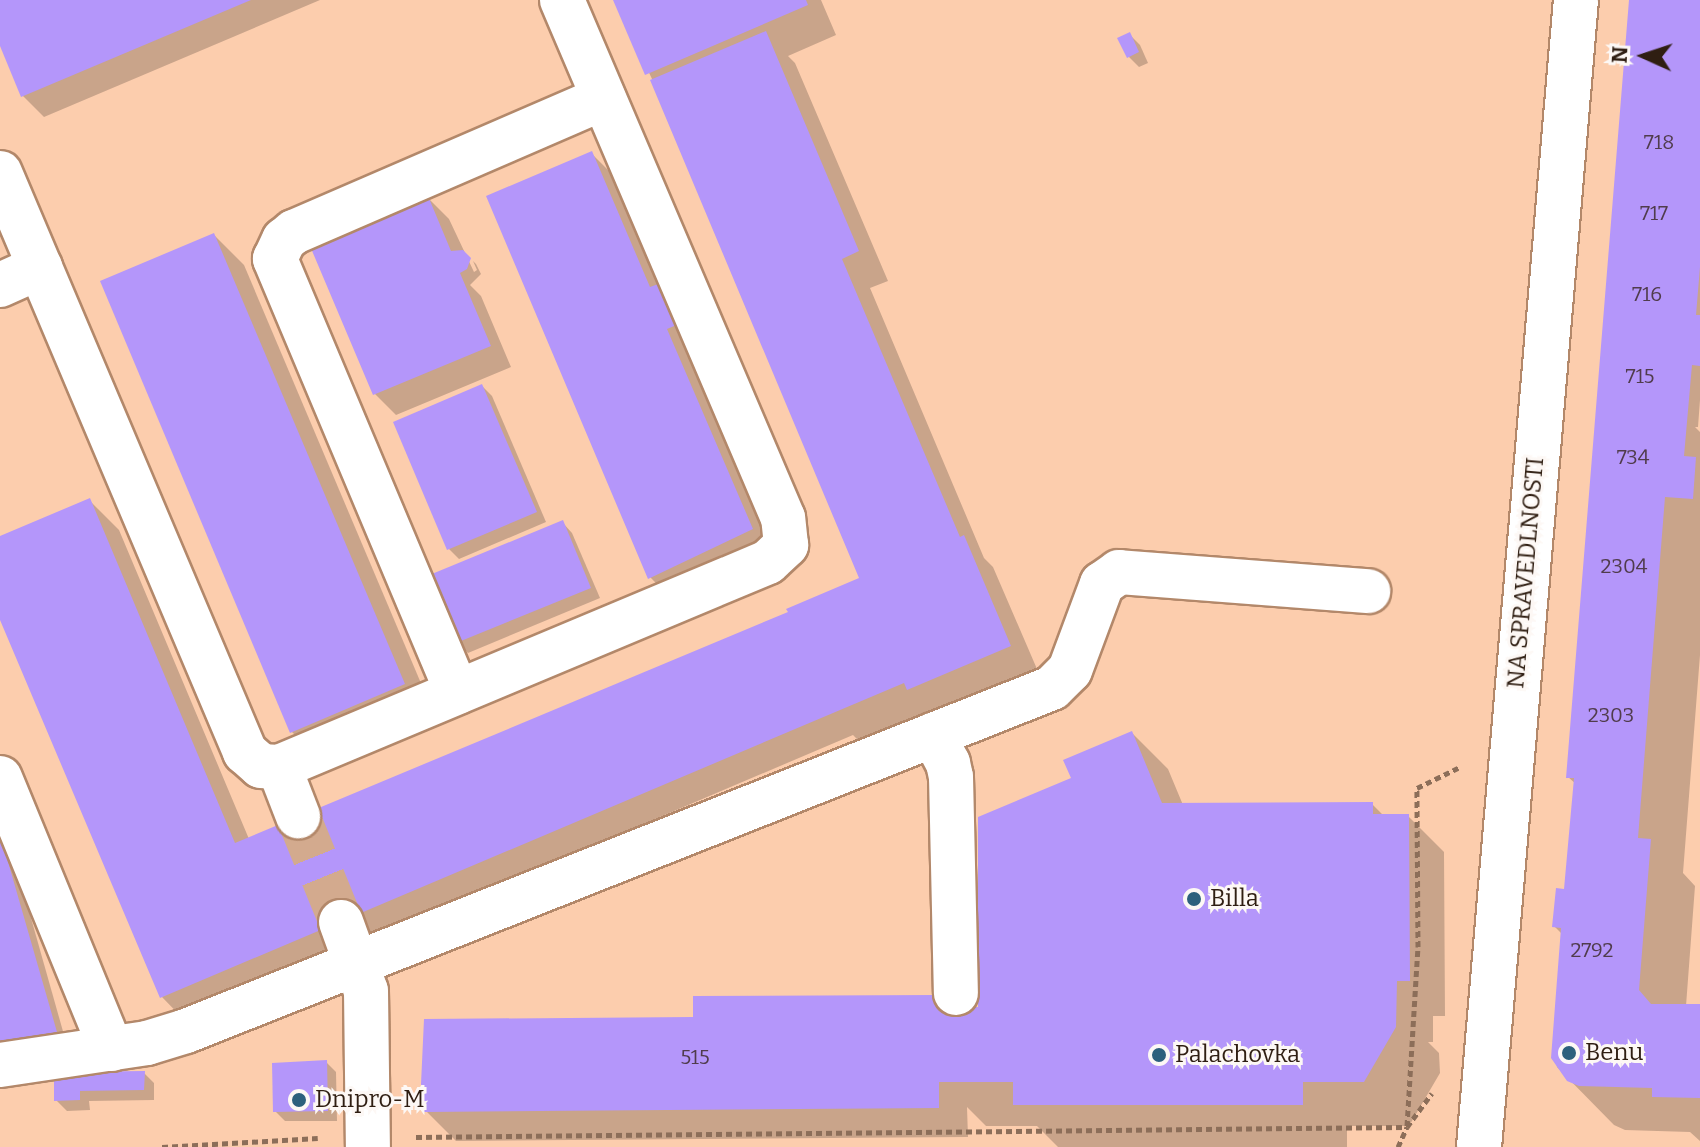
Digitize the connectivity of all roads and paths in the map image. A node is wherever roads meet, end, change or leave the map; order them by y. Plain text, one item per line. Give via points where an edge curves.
1 (562, 0) edge
2 (1576, 0) edge
3 (603, 98) junction
4 (0, 173) edge
5 (40, 267) junction
6 (0, 285) edge
7 (1368, 591) dead end
8 (457, 692) junction
9 (933, 735) junction
10 (279, 767) junction
11 (1458, 768) dead end
12 (0, 778) edge
13 (298, 816) tunnel mouth
14 (341, 922) tunnel mouth
15 (358, 965) junction
16 (956, 993) dead end
17 (111, 1049) junction
18 (0, 1065) edge
19 (1407, 1127) junction
20 (368, 1142) edge
21 (162, 1147) edge
22 (1398, 1147) edge
23 (1479, 1147) edge

1 - 3 street
2 - 23 street, NA SPRAVEDLNOSTI
3 - 8 street via 294,232 275,259
3 - 8 street via 783,518 786,545 768,562
4 - 5 street
5 - 6 street
5 - 10 street via 245,752 261,766
7 - 9 street via 1119,572 1102,584 1062,681
8 - 10 street
9 - 15 street
9 - 16 street via 951,777
10 - 13 street
11 - 19 path via 1417,788 1418,947
12 - 17 street
14 - 15 street
15 - 17 street via 186,1031
15 - 20 street via 368,1008
17 - 18 street
19 - 20 path
19 - 22 path
20 - 21 path via 250,1139

